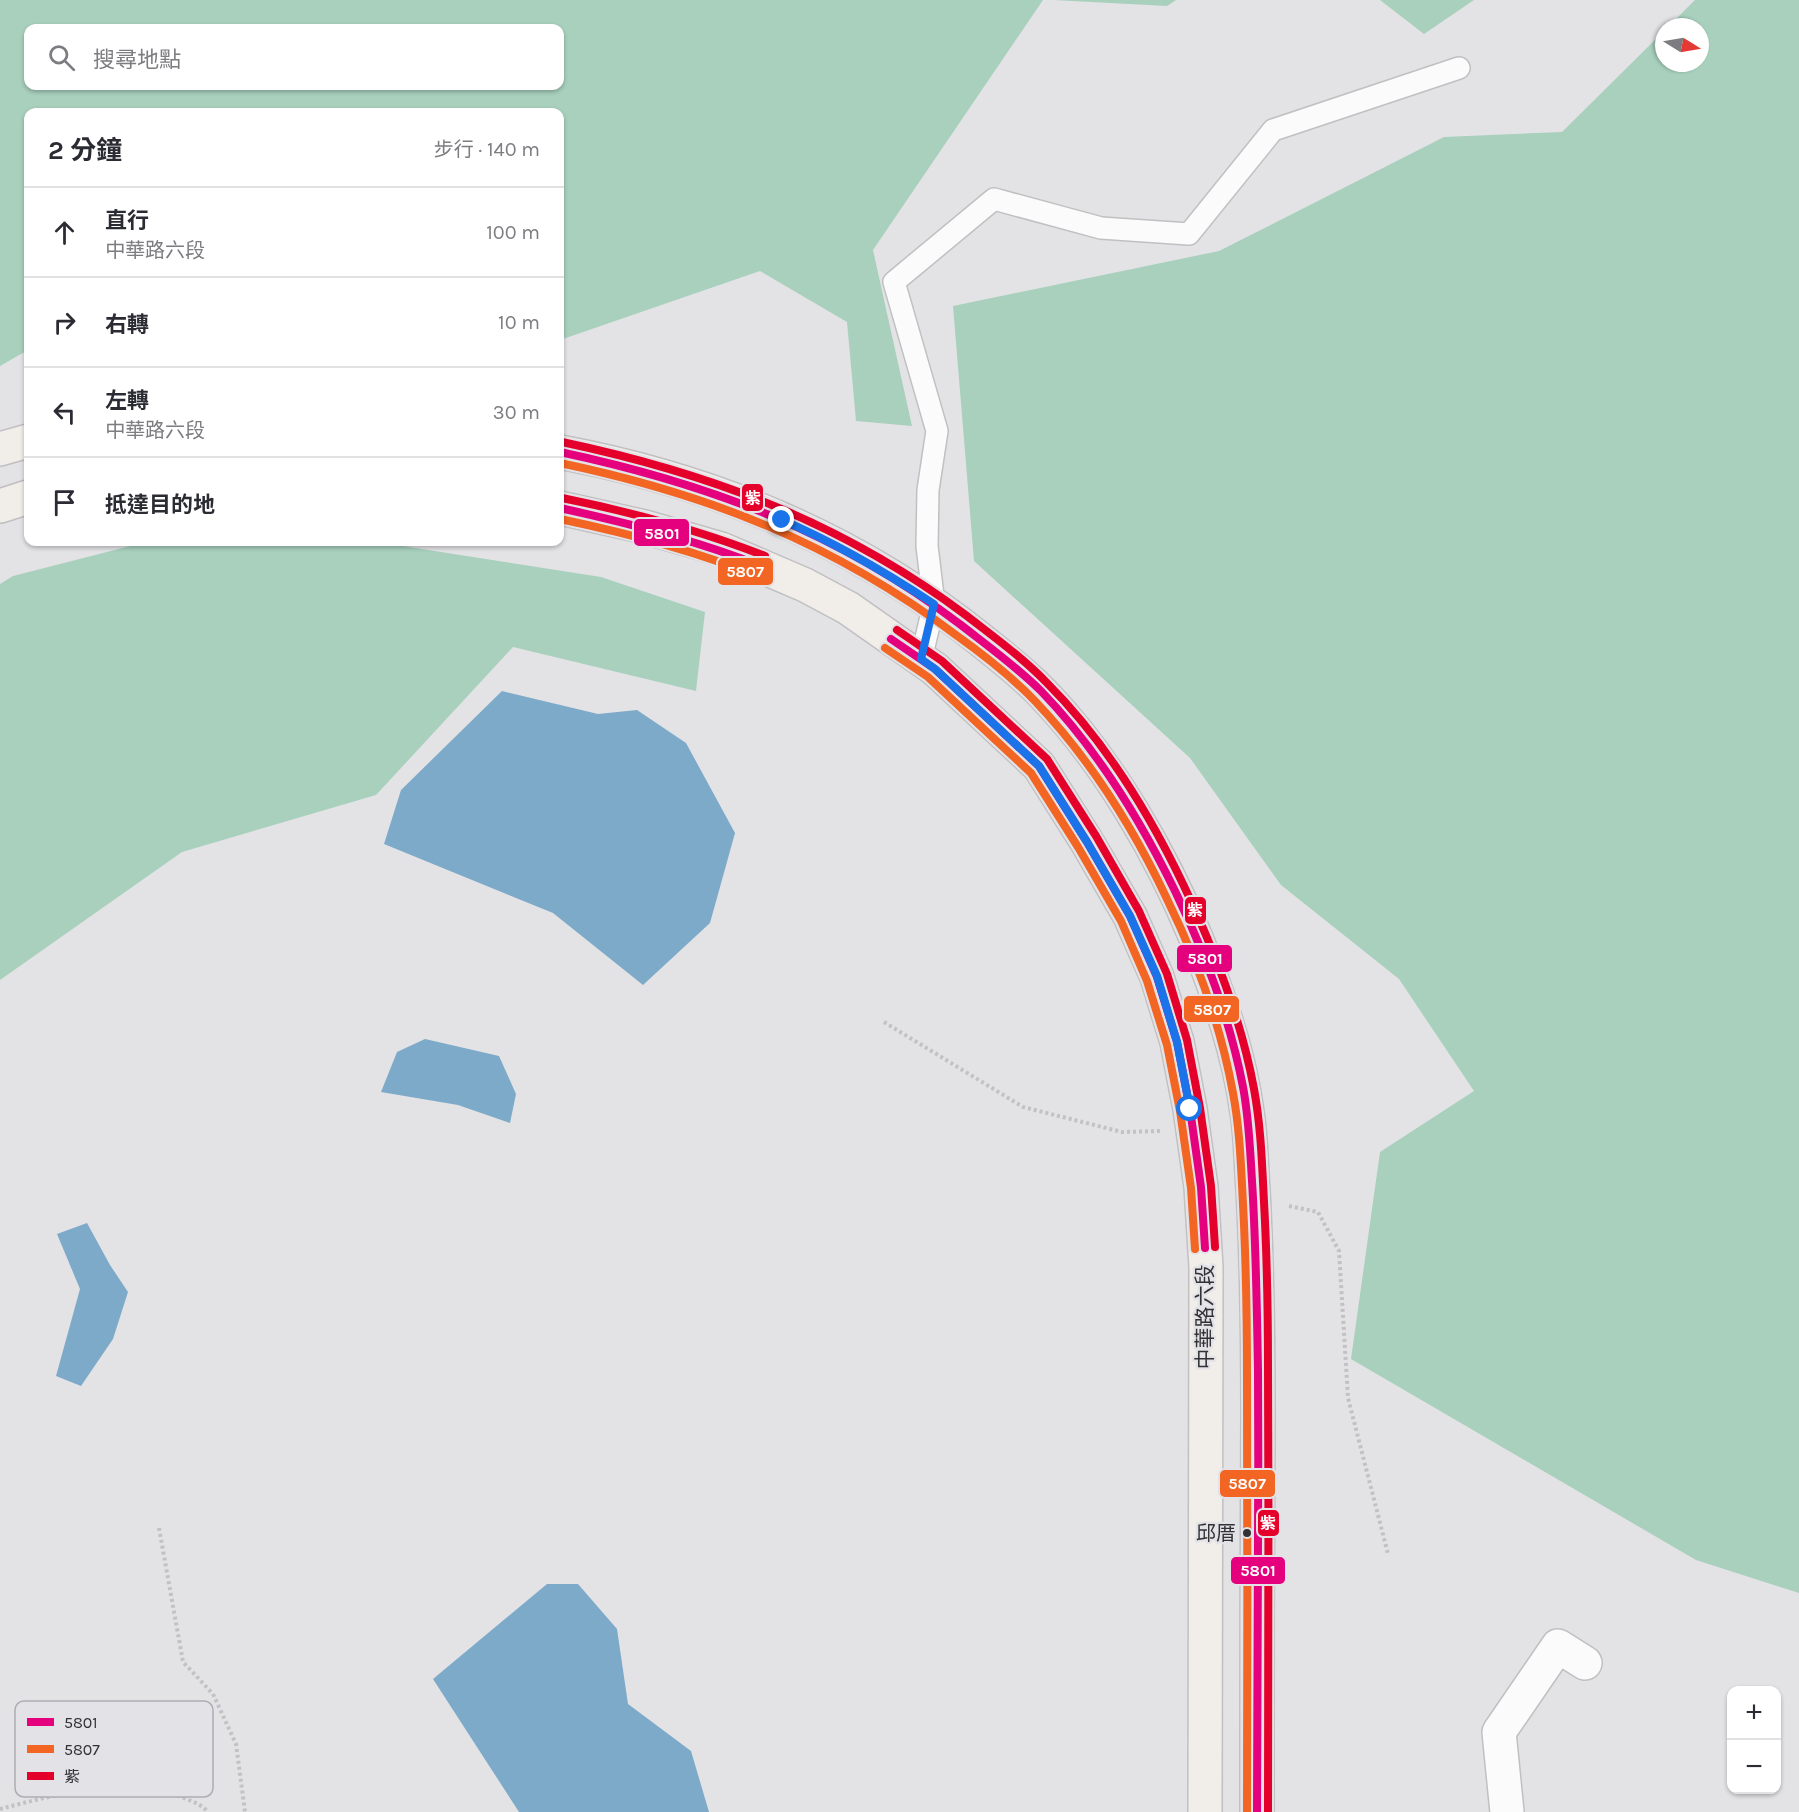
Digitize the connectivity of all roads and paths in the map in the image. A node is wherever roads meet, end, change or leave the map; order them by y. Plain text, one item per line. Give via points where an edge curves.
1 (1459, 68) dead end
2 (24, 442) edge
3 (0, 449) edge
4 (564, 453) edge
5 (24, 498) edge
6 (0, 506) edge
7 (564, 509) edge
8 (934, 604) junction
9 (921, 659) junction
10 (884, 1022) dead end
11 (1194, 1130) junction
12 (1255, 1228) junction
13 (1204, 1235) junction
14 (159, 1528) dead end
15 (1388, 1554) dead end
16 (1585, 1664) dead end
17 (42, 1797) edge
18 (180, 1797) edge
19 (0, 1809) edge
20 (208, 1812) edge
21 (245, 1812) edge
22 (1205, 1812) edge
23 (1257, 1812) edge
24 (1507, 1812) edge

1 - 8 lane via 1273,130 1189,234 1101,228 993,199 894,282 937,430 928,490 927,546
2 - 3 main road
4 - 8 main road via 661,475 735,499 827,539
5 - 6 main road
7 - 9 main road, 中華路六段 via 722,549 848,608
8 - 9 lane
8 - 12 main road via 1046,696 1090,750 1139,823 1179,897 1227,1022 1247,1110
9 - 11 main road, 中華路六段 via 1039,766 1130,916 1157,976 1177,1042
10 - 11 path via 1023,1107 1122,1132
11 - 13 main road, 中華路六段
12 - 13 main road
12 - 15 path via 1289,1206 1318,1212 1340,1251 1348,1398
12 - 23 main road
13 - 22 main road, 中華路六段
14 - 21 path via 183,1662 213,1694 236,1744
16 - 24 street via 1558,1646 1499,1732
17 - 19 path
18 - 20 path

